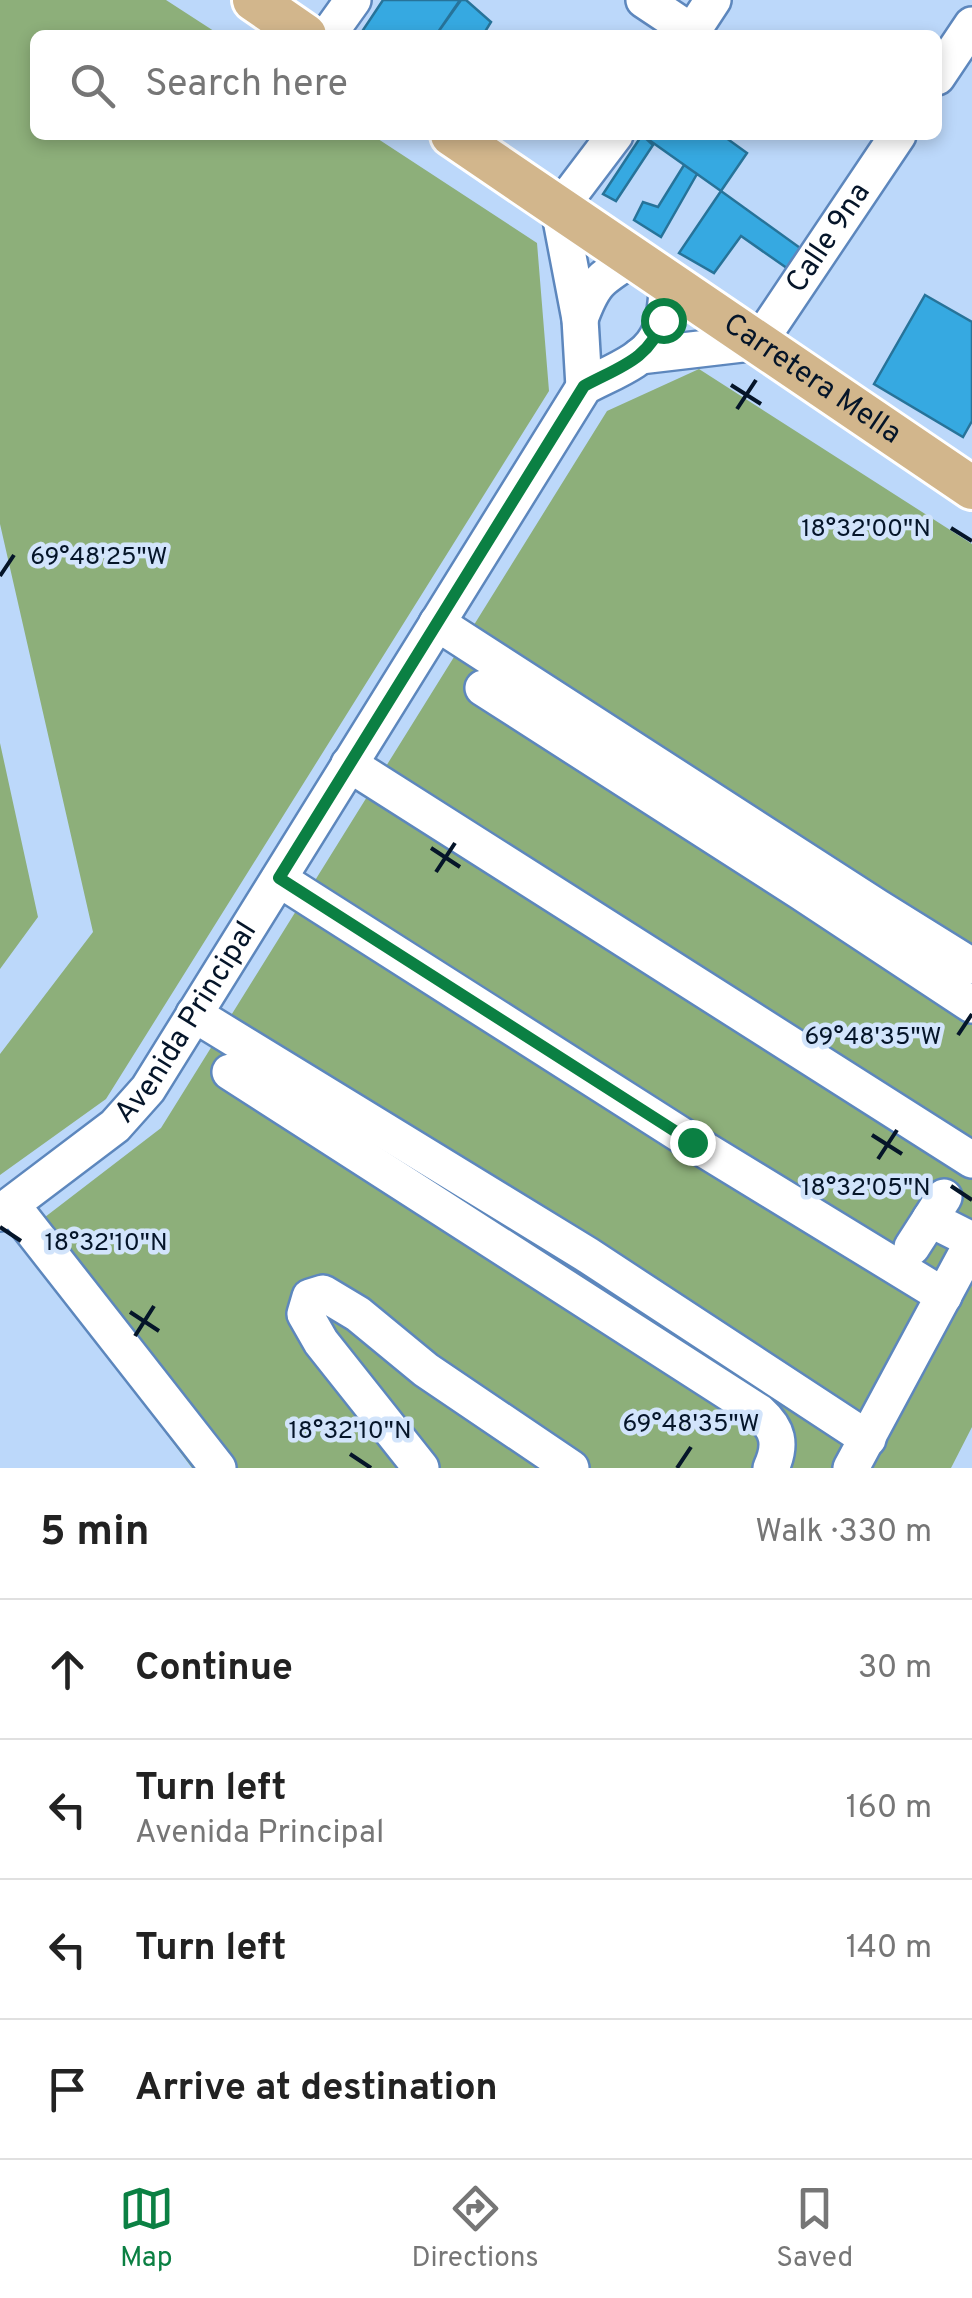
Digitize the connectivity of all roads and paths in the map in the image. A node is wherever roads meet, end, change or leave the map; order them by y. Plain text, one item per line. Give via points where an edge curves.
1 (354, 0) edge
2 (644, 0) edge
3 (713, 0) edge
4 (264, 3) edge
5 (972, 24) edge
6 (299, 30) edge
7 (332, 30) edge
8 (685, 30) edge
9 (694, 30) edge
10 (942, 69) edge
11 (459, 140) edge
12 (611, 140) edge
13 (895, 140) edge
14 (560, 209) junction
15 (632, 258) junction
16 (668, 282) junction
17 (580, 318) junction
18 (759, 342) junction
19 (640, 356) junction
20 (584, 386) junction
21 (971, 483) edge
22 (437, 622) junction
23 (484, 688) dead end
24 (349, 764) junction
25 (279, 878) junction
26 (972, 966) edge
27 (972, 1005) edge
28 (194, 1014) junction
29 (230, 1072) dead end
30 (972, 1160) edge
31 (6, 1209) edge
32 (929, 1221) dead end
33 (972, 1242) edge
34 (944, 1296) junction
35 (859, 1454) edge
36 (218, 1468) edge
37 (422, 1468) edge
38 (571, 1468) edge
39 (771, 1468) edge

1 - 7 street
2 - 8 street
3 - 9 street
4 - 6 main road
5 - 10 street
11 - 14 main road, Carretera Mella
12 - 14 street
13 - 18 street, Calle 9na
14 - 15 main road, Carretera Mella
14 - 17 street
15 - 16 main road, Carretera Mella
15 - 17 street via 597,282
16 - 18 main road, Carretera Mella
16 - 19 street via 656,340
17 - 20 street
18 - 19 street
18 - 21 main road, Carretera Mella
19 - 20 street
20 - 22 street, Avenida Principal
22 - 24 street, Avenida Principal
22 - 26 street
23 - 27 street
24 - 25 street, Avenida Principal
24 - 30 street
25 - 28 street, Avenida Principal
25 - 34 street
28 - 31 street, Avenida Principal via 148,1089 115,1126
28 - 35 street via 586,1254
29 - 39 street via 758,1412 775,1430
31 - 36 street
32 - 33 street
33 - 34 street
34 - 35 street
37 - 38 street via 321,1342 305,1314 310,1297 323,1293 358,1314 426,1370

